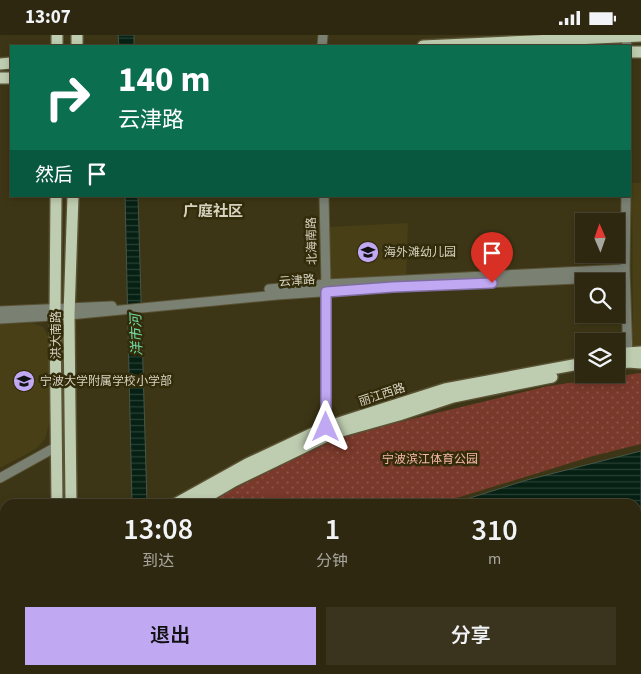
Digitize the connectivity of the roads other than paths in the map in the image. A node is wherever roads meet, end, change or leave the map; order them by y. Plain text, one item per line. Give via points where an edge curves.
1 (641, 35) edge
2 (626, 39) edge
3 (452, 45) edge
4 (56, 197) edge
5 (73, 197) edge
6 (324, 197) edge
7 (626, 197) edge
8 (625, 273) edge
9 (575, 276) edge
10 (326, 288) junction
11 (0, 311) edge
12 (55, 312) junction
13 (69, 312) junction
14 (0, 319) edge
15 (641, 353) edge
16 (625, 358) edge
17 (625, 360) edge
18 (641, 363) edge
19 (575, 365) edge
20 (575, 373) edge
21 (328, 431) junction
22 (56, 447) junction
23 (0, 478) edge
24 (57, 499) edge
25 (71, 499) edge
26 (184, 499) edge
27 (203, 499) edge

1 - 2 main road
2 - 3 main road
4 - 12 main road, 洪大南路
5 - 13 main road, 洪大南路
6 - 10 street, 北海南路
7 - 8 street
9 - 10 street, 云津路
10 - 13 street, 云津路
10 - 21 street, 北海南路
11 - 12 street, 云津路
12 - 13 street, 云津路
12 - 14 street, 云津路
12 - 22 main road, 洪大南路
13 - 25 main road, 洪大南路
15 - 16 main road
17 - 18 main road
19 - 21 main road, 丽江西路 via 445,389
20 - 21 main road, 丽江西路 via 453,397 399,415
21 - 26 main road, 丽江西路 via 247,464
21 - 27 main road, 丽江西路
22 - 23 street
22 - 24 main road, 洪大南路

